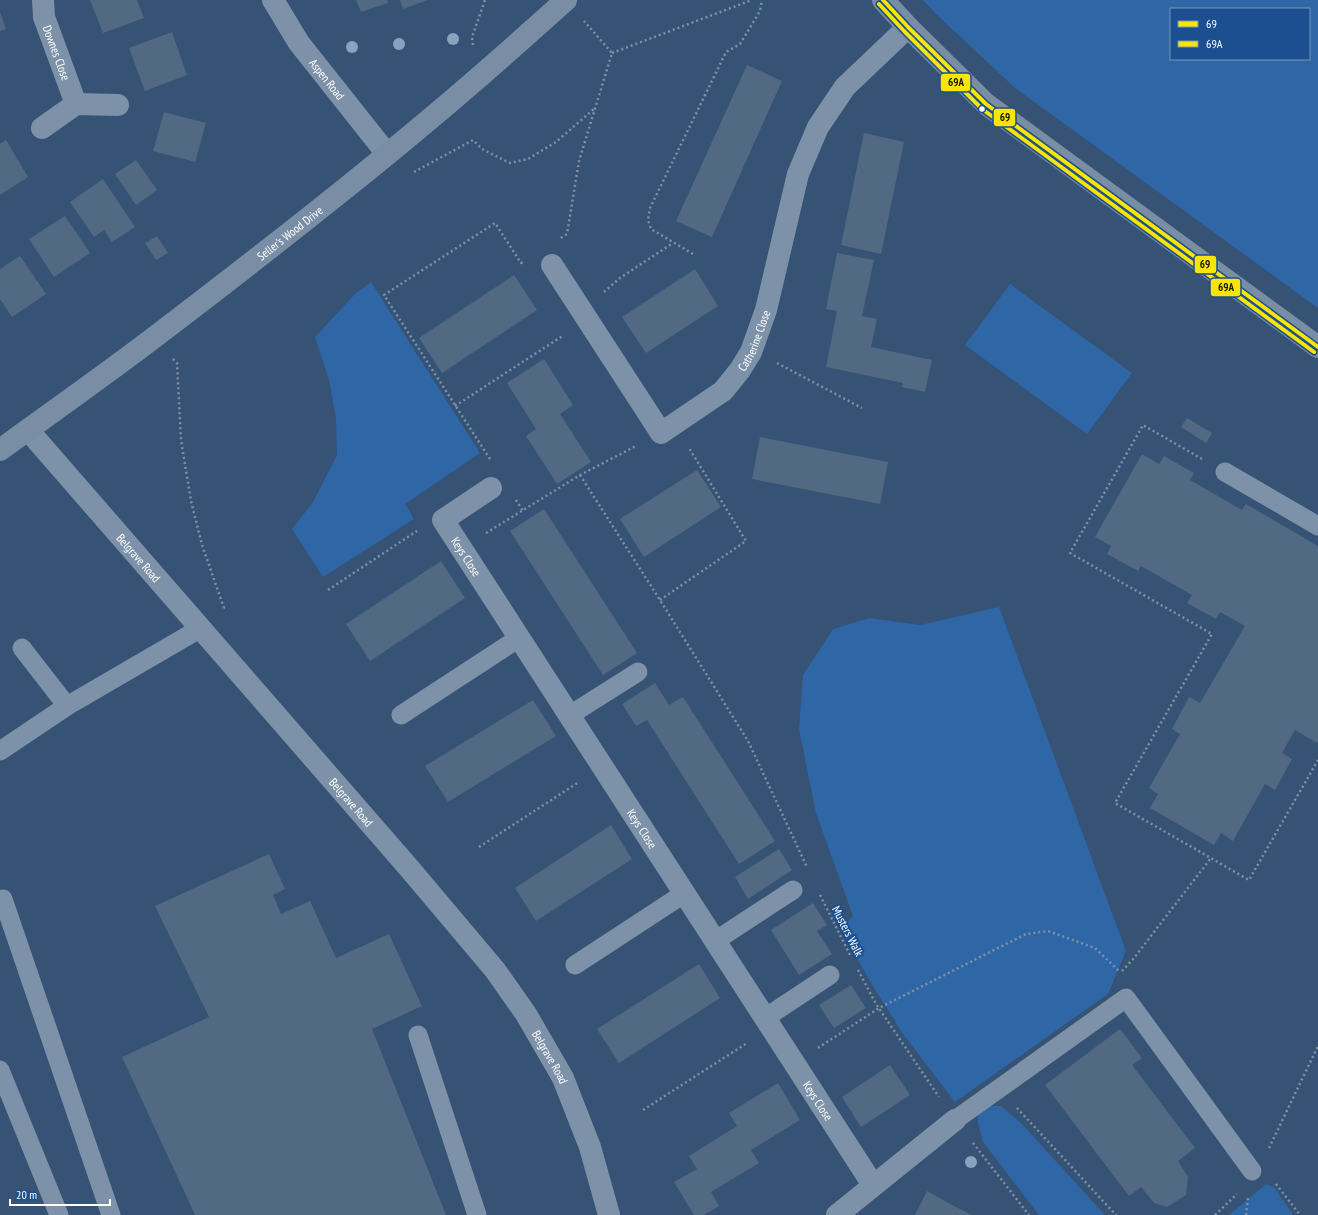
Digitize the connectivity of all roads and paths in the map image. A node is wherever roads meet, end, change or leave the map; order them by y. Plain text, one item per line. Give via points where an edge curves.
1 (43, 0) edge
2 (273, 0) edge
3 (566, 0) edge
4 (752, 0) edge
5 (762, 0) edge
6 (883, 0) edge
7 (584, 20) dead end
8 (908, 27) junction
9 (612, 53) junction
10 (76, 104) junction
11 (118, 105) dead end
12 (595, 109) junction
13 (42, 128) dead end
14 (382, 158) junction
15 (673, 243) junction
16 (693, 254) dead end
17 (547, 258) junction
18 (584, 315) junction
19 (155, 337) junction
20 (1318, 347) edge
21 (751, 352) junction
22 (455, 406) junction
23 (862, 408) dead end
24 (668, 428) junction
25 (28, 430) junction
26 (0, 450) edge
27 (491, 462) dead end
28 (1225, 472) joint
29 (580, 476) junction
30 (492, 488) dead end
31 (515, 498) dead end
32 (523, 511) junction
33 (443, 520) junction
34 (1318, 526) edge
35 (462, 548) junction
36 (328, 590) dead end
37 (660, 600) junction
38 (201, 628) junction
39 (519, 638) junction
40 (22, 648) dead end
41 (638, 672) dead end
42 (67, 706) junction
43 (401, 715) dead end
44 (570, 715) junction
45 (0, 751) edge
46 (1318, 760) edge
47 (602, 766) junction
48 (479, 847) dead end
49 (1211, 858) junction
50 (809, 870) dead end
51 (793, 890) dead end
52 (818, 890) dead end
53 (685, 894) junction
54 (0, 904) edge
55 (715, 941) junction
56 (852, 958) dead end
57 (855, 964) dead end
58 (575, 965) dead end
59 (830, 975) dead end
60 (879, 1008) junction
61 (768, 1022) junction
62 (418, 1035) dead end
63 (1318, 1046) edge
64 (795, 1063) junction
65 (0, 1070) edge
66 (999, 1089) junction
67 (643, 1110) dead end
68 (955, 1120) junction
69 (1257, 1168) junction
70 (874, 1185) junction
71 (59, 1215) edge
72 (111, 1215) edge
73 (477, 1215) edge
74 (609, 1215) edge
75 (837, 1215) edge
76 (1029, 1215) edge
77 (1116, 1215) edge
78 (1300, 1215) edge

1 - 10 street, Downes Close via 44,17
2 - 14 street, Aspen Road via 299,44
3 - 14 street, Seller's Wood Drive, bridge via 476,81
4 - 9 path
5 - 15 path via 760,11 740,44 726,52 650,208 648,220 651,229
6 - 8 street
7 - 9 path
8 - 20 street via 986,104
8 - 21 street, Catherine Close via 845,87 818,127 798,174 766,310
9 - 12 path
10 - 11 street
10 - 13 street
12 - 14 path via 556,142 528,159 510,163 482,148 473,140 404,177
12 - 17 path via 578,161 567,234
14 - 19 street, Seller's Wood Drive
15 - 16 path
15 - 18 path via 620,278
17 - 18 street
17 - 22 path via 522,263 495,223 384,295
18 - 22 path
18 - 24 street
19 - 25 street, Seller's Wood Drive
19 - 38 path via 177,363 181,440 191,500 202,545 224,608
21 - 23 path via 774,361
21 - 24 street, Catherine Close via 723,391
22 - 27 path
24 - 29 path
24 - 37 path via 746,541
25 - 26 street, Seller's Wood Drive
25 - 38 street, Belgrave Road
28 - 34 lane
28 - 49 path via 1144,425 1070,553 1212,634 1115,803
29 - 32 path
29 - 37 path
30 - 33 street
31 - 32 path
32 - 35 path
33 - 35 street, Keys Close
33 - 36 path via 421,529
35 - 39 street, Keys Close
37 - 50 path via 748,741
38 - 42 lane
38 - 74 street, Belgrave Road via 495,970 526,1014 562,1078 590,1146
39 - 43 lane
39 - 44 street, Keys Close
40 - 42 lane
41 - 44 lane
42 - 45 lane
44 - 47 street, Keys Close
46 - 49 path via 1249,880
47 - 48 path
47 - 53 street, Keys Close
49 - 60 path via 1120,973 1095,948 1048,931 1026,934
51 - 55 lane
52 - 56 path, Musters Walk
53 - 55 street, Keys Close
53 - 58 lane
54 - 72 lane via 3,899
55 - 61 street, Keys Close
57 - 60 path, Musters Walk
59 - 61 lane
60 - 64 path
60 - 68 path, Musters Walk
61 - 64 street, Keys Close
61 - 67 path
62 - 73 lane
63 - 69 path
64 - 70 street, Keys Close
65 - 71 lane
66 - 68 lane
66 - 69 lane via 1126,998
66 - 77 path
68 - 70 street
68 - 76 path, Musters Walk
69 - 78 path
70 - 75 street

